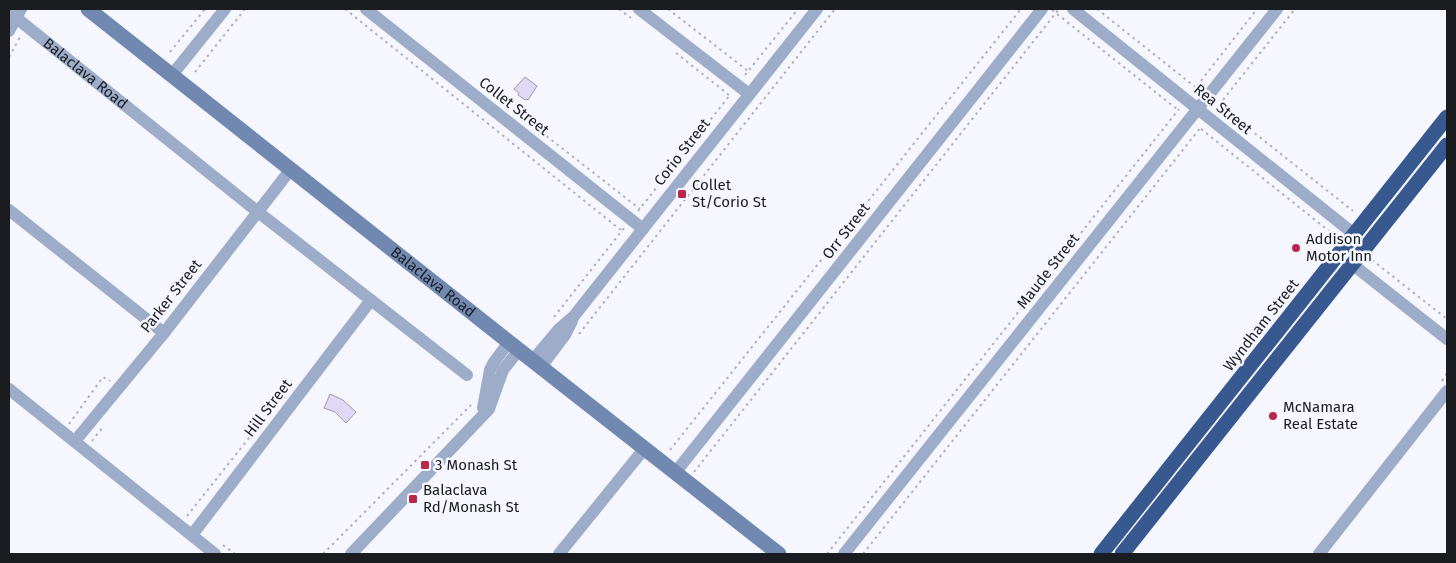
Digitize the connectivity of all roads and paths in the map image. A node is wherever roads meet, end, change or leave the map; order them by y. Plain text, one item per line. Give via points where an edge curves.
1 (88, 9) edge
2 (205, 9) edge
3 (225, 9) edge
4 (245, 9) edge
5 (345, 9) edge
6 (366, 9) edge
7 (639, 9) edge
8 (668, 9) edge
9 (798, 9) edge
10 (835, 9) edge
11 (1021, 9) edge
12 (1042, 9) edge
13 (1059, 9) edge
14 (1073, 9) edge
15 (1097, 9) edge
16 (1258, 9) edge
17 (1276, 9) edge
18 (1295, 9) edge
19 (812, 10) edge
20 (15, 13) edge
21 (15, 33) edge
22 (170, 52) dead end
23 (9, 57) edge
24 (748, 71) junction
25 (195, 72) dead end
26 (172, 76) junction
27 (737, 85) junction
28 (1196, 87) junction
29 (749, 94) junction
30 (1207, 96) junction
31 (1186, 100) junction
32 (1219, 105) junction
33 (1197, 109) junction
34 (1447, 117) edge
35 (1208, 118) junction
36 (1447, 145) edge
37 (291, 169) junction
38 (9, 210) edge
39 (1353, 211) dead end
40 (258, 212) junction
41 (631, 220) junction
42 (643, 229) junction
43 (622, 231) junction
44 (1354, 234) junction
45 (1368, 245) junction
46 (1340, 253) junction
47 (1372, 260) dead end
48 (1352, 264) junction
49 (370, 300) junction
50 (552, 319) dead end
51 (1447, 319) edge
52 (164, 333) junction
53 (576, 338) dead end
54 (1447, 339) edge
55 (514, 346) junction
56 (537, 364) junction
57 (467, 375) dead end
58 (9, 389) edge
59 (1447, 392) edge
60 (284, 393) dead end
61 (474, 402) dead end
62 (75, 441) junction
63 (644, 449) junction
64 (670, 450) dead end
65 (694, 472) dead end
66 (675, 473) junction
67 (187, 516) dead end
68 (192, 535) junction
69 (215, 554) edge
70 (323, 554) edge
71 (351, 554) edge
72 (559, 554) edge
73 (779, 554) edge
74 (827, 554) edge
75 (844, 554) edge
76 (862, 554) edge
77 (1101, 554) edge
78 (1122, 554) edge
79 (1319, 554) edge

1 - 26 main road, Balaclava Road
2 - 22 path
3 - 26 street
4 - 25 path
5 - 43 path
6 - 41 street, Collet Street
7 - 27 street
8 - 24 path
9 - 24 path
10 - 53 path
11 - 64 path
12 - 66 street, Orr Street
13 - 65 path
14 - 31 street, Rea Street
15 - 28 path
16 - 28 path
17 - 30 street, Maude Street
18 - 32 path
19 - 29 street, Corio Street
20 - 21 street
20 - 40 street, Balaclava Road
21 - 23 path
24 - 27 path
26 - 37 main road, Balaclava Road
27 - 29 street
27 - 41 path
28 - 30 path
28 - 31 path
29 - 42 street, Corio Street
30 - 33 street, Maude Street
31 - 33 street, Rea Street
31 - 74 path
32 - 35 path
32 - 39 path
33 - 35 street, Rea Street
33 - 75 street, Maude Street
34 - 44 highway, Wyndham Street
35 - 44 street, Rea Street
35 - 76 path
36 - 45 highway
37 - 40 street, Parker Street
37 - 55 main road, Balaclava Road
38 - 52 street
40 - 49 street, Balaclava Road
40 - 52 street, Parker Street
41 - 42 street, Collet Street
41 - 43 path
42 - 56 street, Corio Street via 574,316 558,330
43 - 50 path
44 - 45 highway
44 - 46 highway, Wyndham Street
45 - 48 highway
46 - 48 highway
46 - 77 highway, Wyndham Street
47 - 51 path
48 - 54 street
48 - 78 highway
49 - 57 street, Balaclava Road
49 - 68 street, Hill Street
52 - 62 street, Parker Street
55 - 56 main road, Balaclava Road
55 - 71 street via 489,409
56 - 63 main road, Balaclava Road
58 - 62 street
59 - 79 street
60 - 67 path
61 - 70 path
62 - 68 street
63 - 66 main road, Balaclava Road
63 - 72 street
66 - 73 main road, Balaclava Road
68 - 69 street

